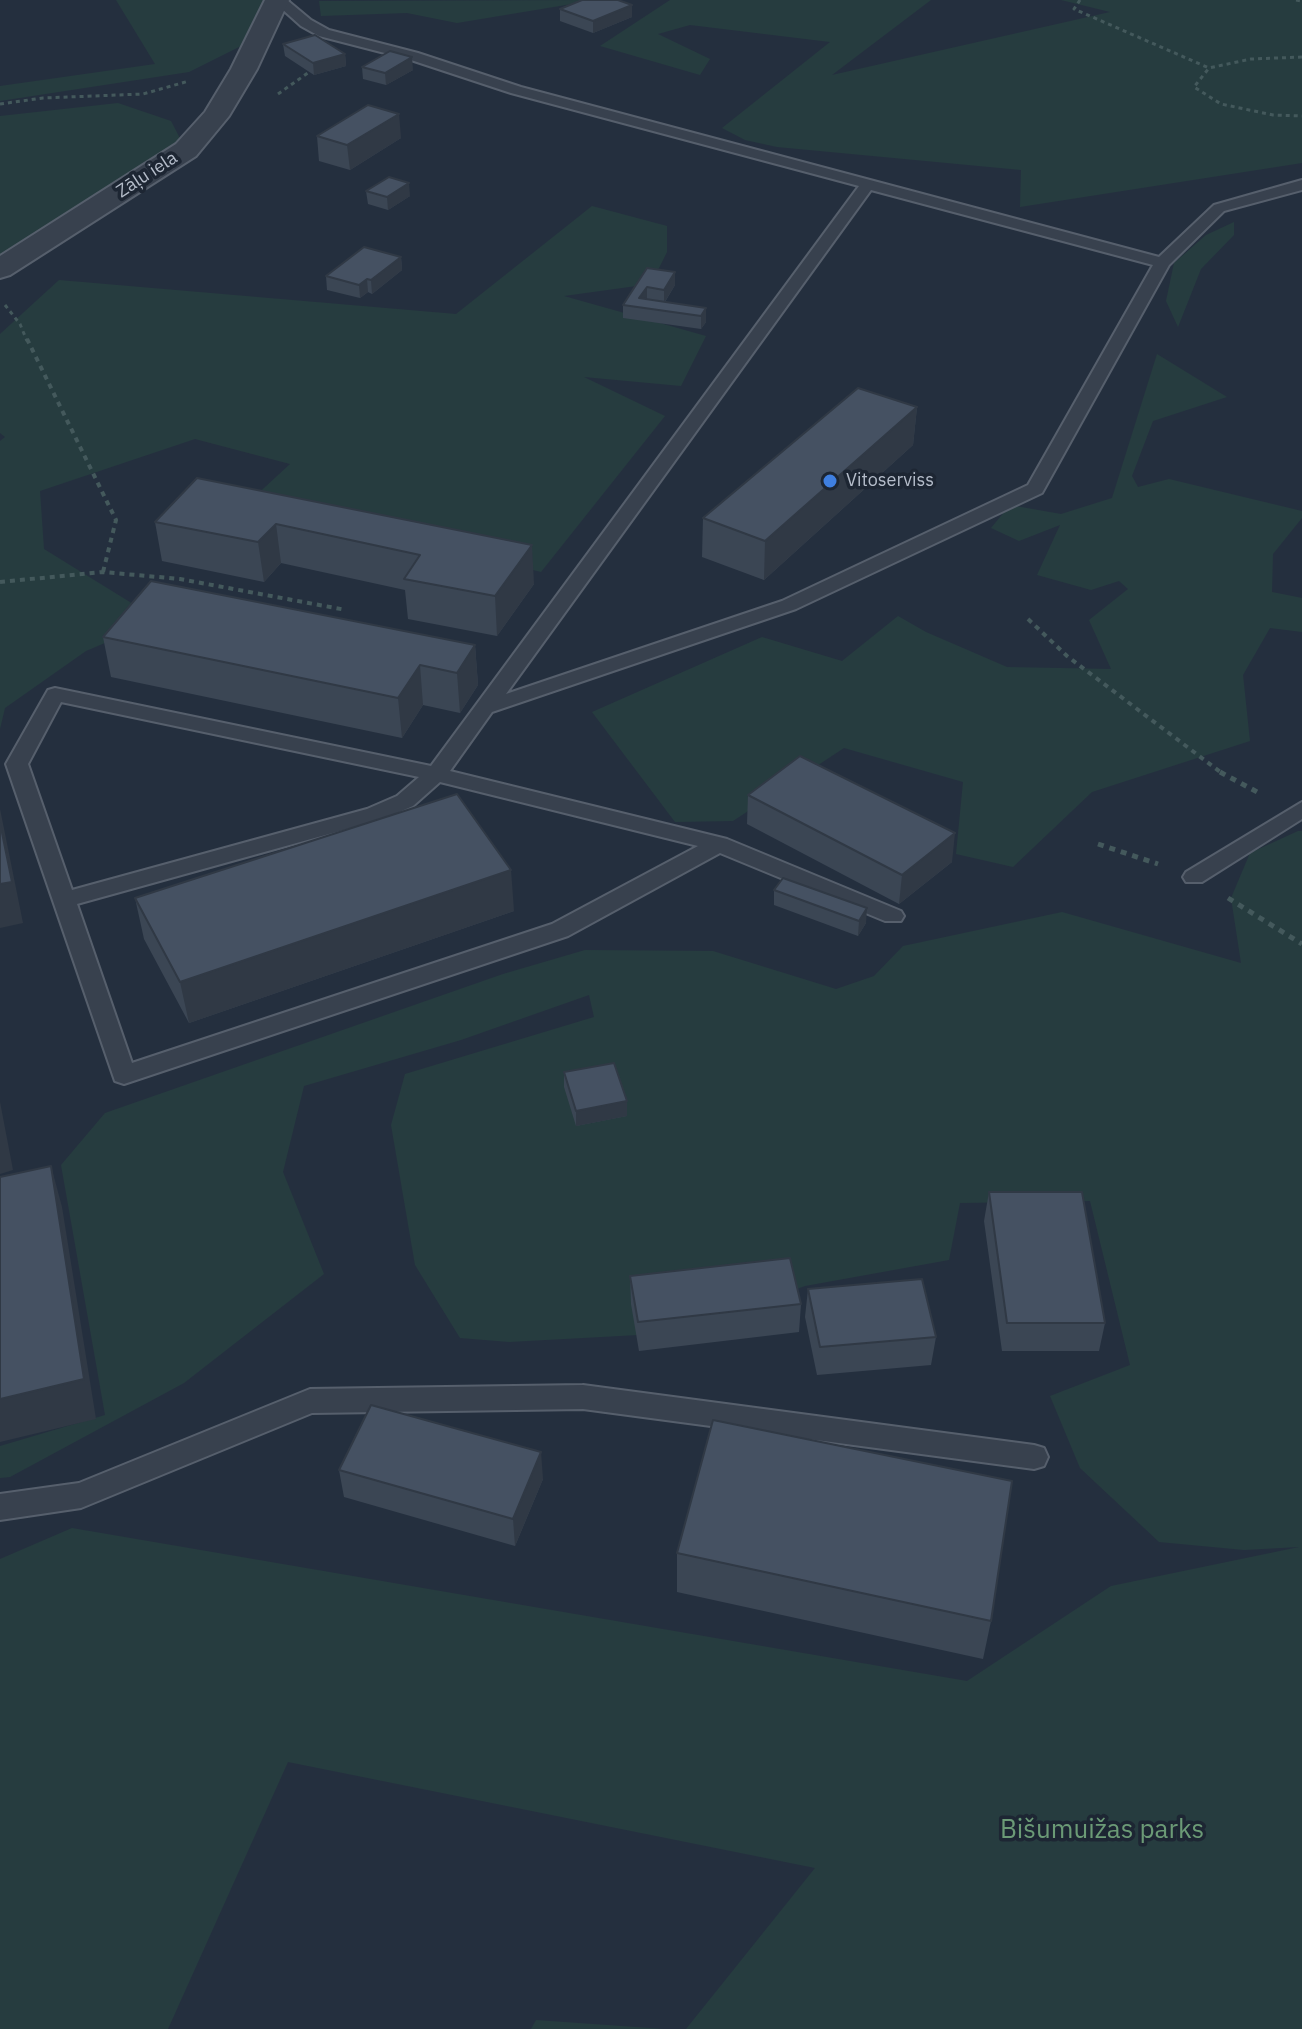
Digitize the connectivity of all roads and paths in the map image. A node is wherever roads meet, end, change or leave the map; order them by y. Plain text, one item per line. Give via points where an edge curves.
1 (278, 0) edge
2 (1080, 0) edge
3 (1296, 0) edge
4 (1302, 1) edge
5 (1302, 57) edge
6 (1209, 68) junction
7 (244, 69) junction
8 (0, 104) edge
9 (1302, 116) edge
10 (868, 184) junction
11 (1302, 185) edge
12 (1162, 263) junction
13 (0, 269) edge
14 (0, 298) edge
15 (103, 572) junction
16 (0, 582) edge
17 (346, 610) dead end
18 (1028, 619) dead end
19 (486, 707) junction
20 (0, 748) edge
21 (17, 764) junction
22 (436, 774) junction
23 (1302, 810) edge
24 (719, 844) junction
25 (1194, 877) dead end
26 (64, 900) junction
27 (893, 916) dead end
28 (1034, 1457) dead end
29 (0, 1507) edge

1 - 7 street, Zāļu iela
1 - 10 lane via 324,33
2 - 6 path via 1074,9
3 - 4 path
5 - 6 path via 1251,59
6 - 9 path via 1194,87 1221,104
7 - 8 path via 143,94
7 - 13 street, Zāļu iela via 216,116 186,150
10 - 12 lane
10 - 19 lane
11 - 12 lane via 1219,208
12 - 19 lane via 1035,489 789,605
14 - 15 path via 20,324 116,520
15 - 16 path
15 - 17 path via 180,579
18 - 23 path via 1067,656 1231,780
19 - 22 lane
20 - 21 lane
21 - 22 lane via 55,694
21 - 26 lane
22 - 24 lane
22 - 26 lane via 405,801 375,814
23 - 25 lane
24 - 26 lane via 560,930 124,1075
24 - 27 lane
28 - 29 lane via 583,1397 310,1401 81,1495

